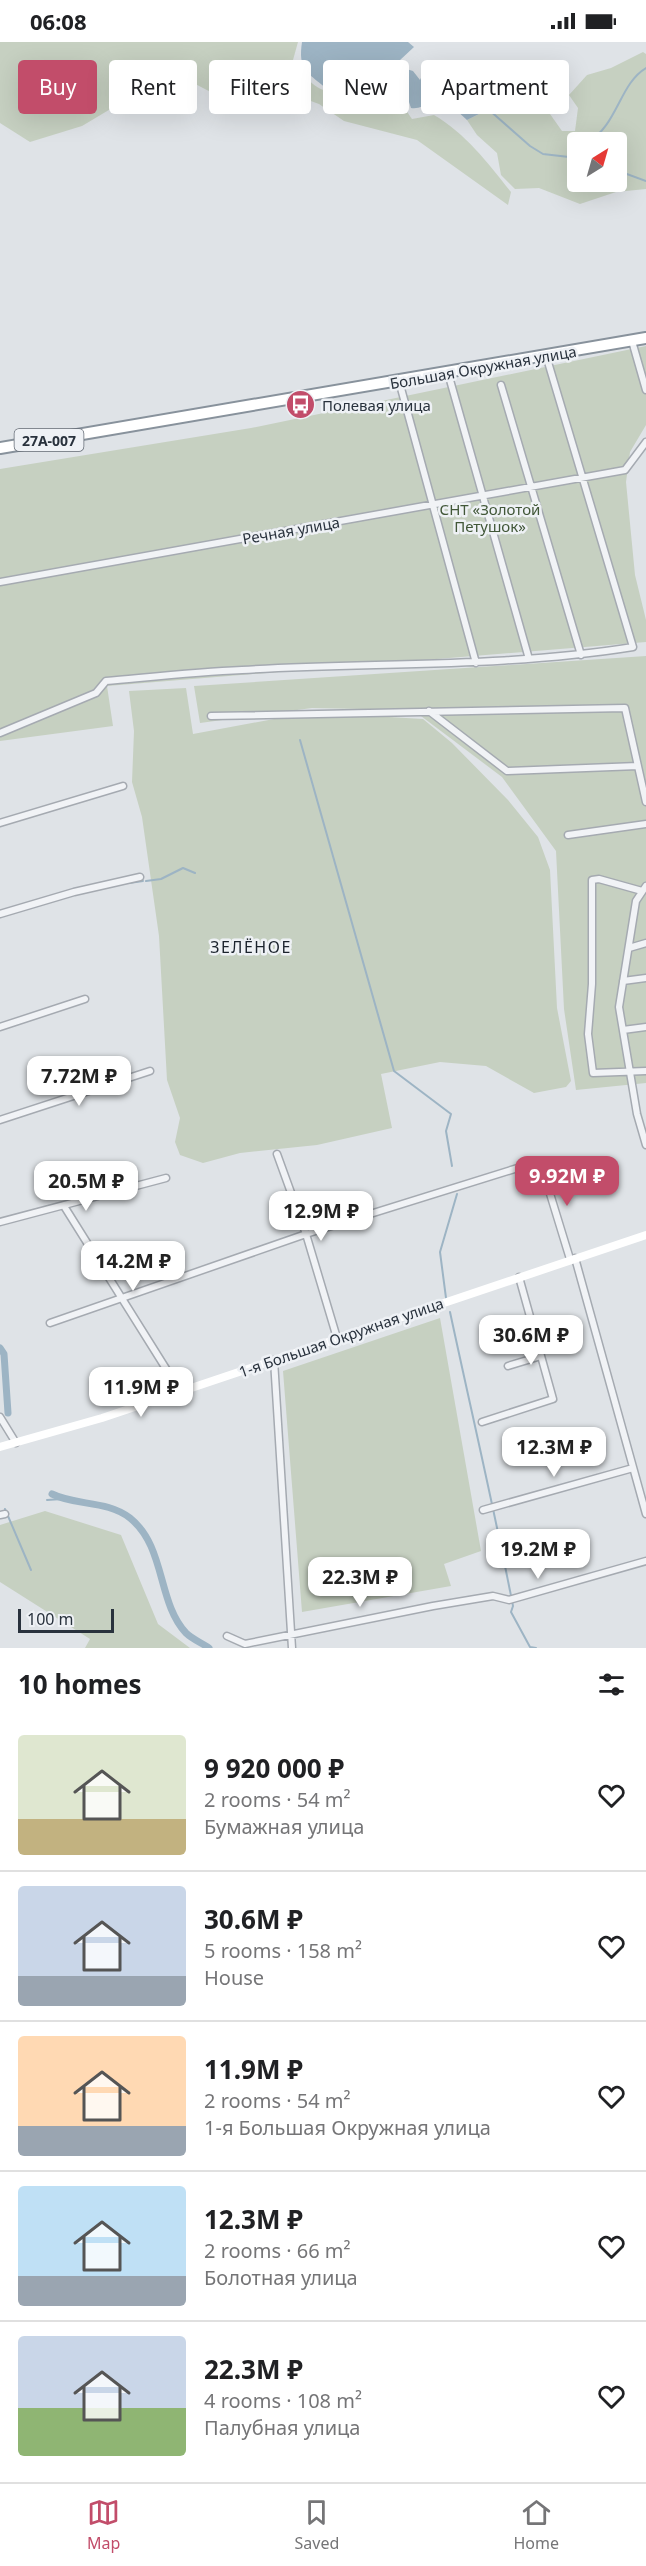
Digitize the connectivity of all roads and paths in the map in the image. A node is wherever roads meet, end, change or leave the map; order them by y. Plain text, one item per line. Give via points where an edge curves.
1 (646, 338) edge
2 (632, 341) junction
3 (548, 362) dead end
4 (448, 373) junction
5 (399, 381) junction
6 (501, 385) dead end
7 (646, 390) edge
8 (646, 442) edge
9 (0, 448) edge
10 (582, 477) junction
11 (532, 486) junction
12 (482, 495) junction
13 (431, 504) junction
14 (0, 582) edge
15 (581, 655) junction
16 (529, 659) junction
17 (476, 663) junction
18 (428, 711) junction
19 (211, 716) dead end
20 (0, 733) edge
21 (638, 766) junction
22 (123, 786) dead end
23 (646, 802) edge
24 (0, 823) edge
25 (646, 824) edge
26 (568, 835) dead end
27 (140, 877) dead end
28 (644, 888) edge
29 (0, 914) edge
30 (646, 943) edge
31 (628, 948) junction
32 (646, 978) edge
33 (623, 981) junction
34 (86, 999) dead end
35 (0, 1027) edge
36 (646, 1027) edge
37 (623, 1030) junction
38 (150, 1071) dead end
39 (646, 1071) edge
40 (630, 1072) junction
41 (0, 1120) edge
42 (646, 1145) edge
43 (277, 1154) dead end
44 (166, 1178) dead end
45 (64, 1206) junction
46 (0, 1222) edge
47 (306, 1234) junction
48 (646, 1235) edge
49 (572, 1259) junction
50 (519, 1277) junction
51 (123, 1299) junction
52 (50, 1323) dead end
53 (337, 1338) junction
54 (541, 1356) junction
55 (274, 1360) junction
56 (508, 1365) dead end
57 (180, 1391) junction
58 (0, 1417) edge
59 (482, 1422) dead end
60 (16, 1443) junction
61 (0, 1447) edge
62 (633, 1468) junction
63 (483, 1510) dead end
64 (646, 1514) edge
65 (646, 1561) edge
66 (291, 1632) junction
67 (227, 1636) dead end
68 (291, 1648) edge

1 - 2 highway, Большая Окружная улица / 27А-007
2 - 4 highway, Большая Окружная улица / 27А-007
2 - 7 street
3 - 10 street
4 - 5 highway, Большая Окружная улица / 27А-007
4 - 12 street
5 - 9 highway, Большая Окружная улица / 27А-007
5 - 13 street
6 - 11 street
8 - 10 street, Речная улица via 626,470
10 - 11 street, Речная улица
10 - 15 street via 633,647
11 - 12 street, Речная улица
11 - 15 street
12 - 13 street, Речная улица
12 - 16 street
13 - 14 street, Речная улица
13 - 17 street
15 - 16 street
16 - 17 street
17 - 20 street via 243,669 106,681 96,693
18 - 19 street
18 - 21 street via 507,771
18 - 21 street via 625,708
21 - 23 street
22 - 24 street
25 - 26 street
27 - 29 street
28 - 31 street via 636,901
28 - 40 street via 592,880 588,1034 592,1073
30 - 31 street
31 - 33 street
32 - 33 street
33 - 37 street via 619,1007
34 - 35 street
36 - 37 street
37 - 40 street
38 - 41 street
39 - 40 street
40 - 42 street
43 - 47 street
44 - 45 street
45 - 46 street
45 - 51 street
47 - 49 street via 540,1161
47 - 51 street
47 - 53 street
48 - 49 street, 1-я Большая Окружная улица
49 - 50 street, 1-я Большая Окружная улица
49 - 62 street
50 - 53 street, 1-я Большая Окружная улица
50 - 54 street
51 - 52 street
51 - 57 street
53 - 55 street, 1-я Большая Окружная улица
54 - 56 street
54 - 59 street via 553,1399
55 - 57 street, 1-я Большая Окружная улица
55 - 66 street
57 - 60 street, 1-я Большая Окружная улица
58 - 60 street
60 - 61 street, 1-я Большая Окружная улица
62 - 63 street
62 - 64 street
65 - 66 street via 509,1600 493,1596
66 - 67 street via 245,1644
66 - 68 street

